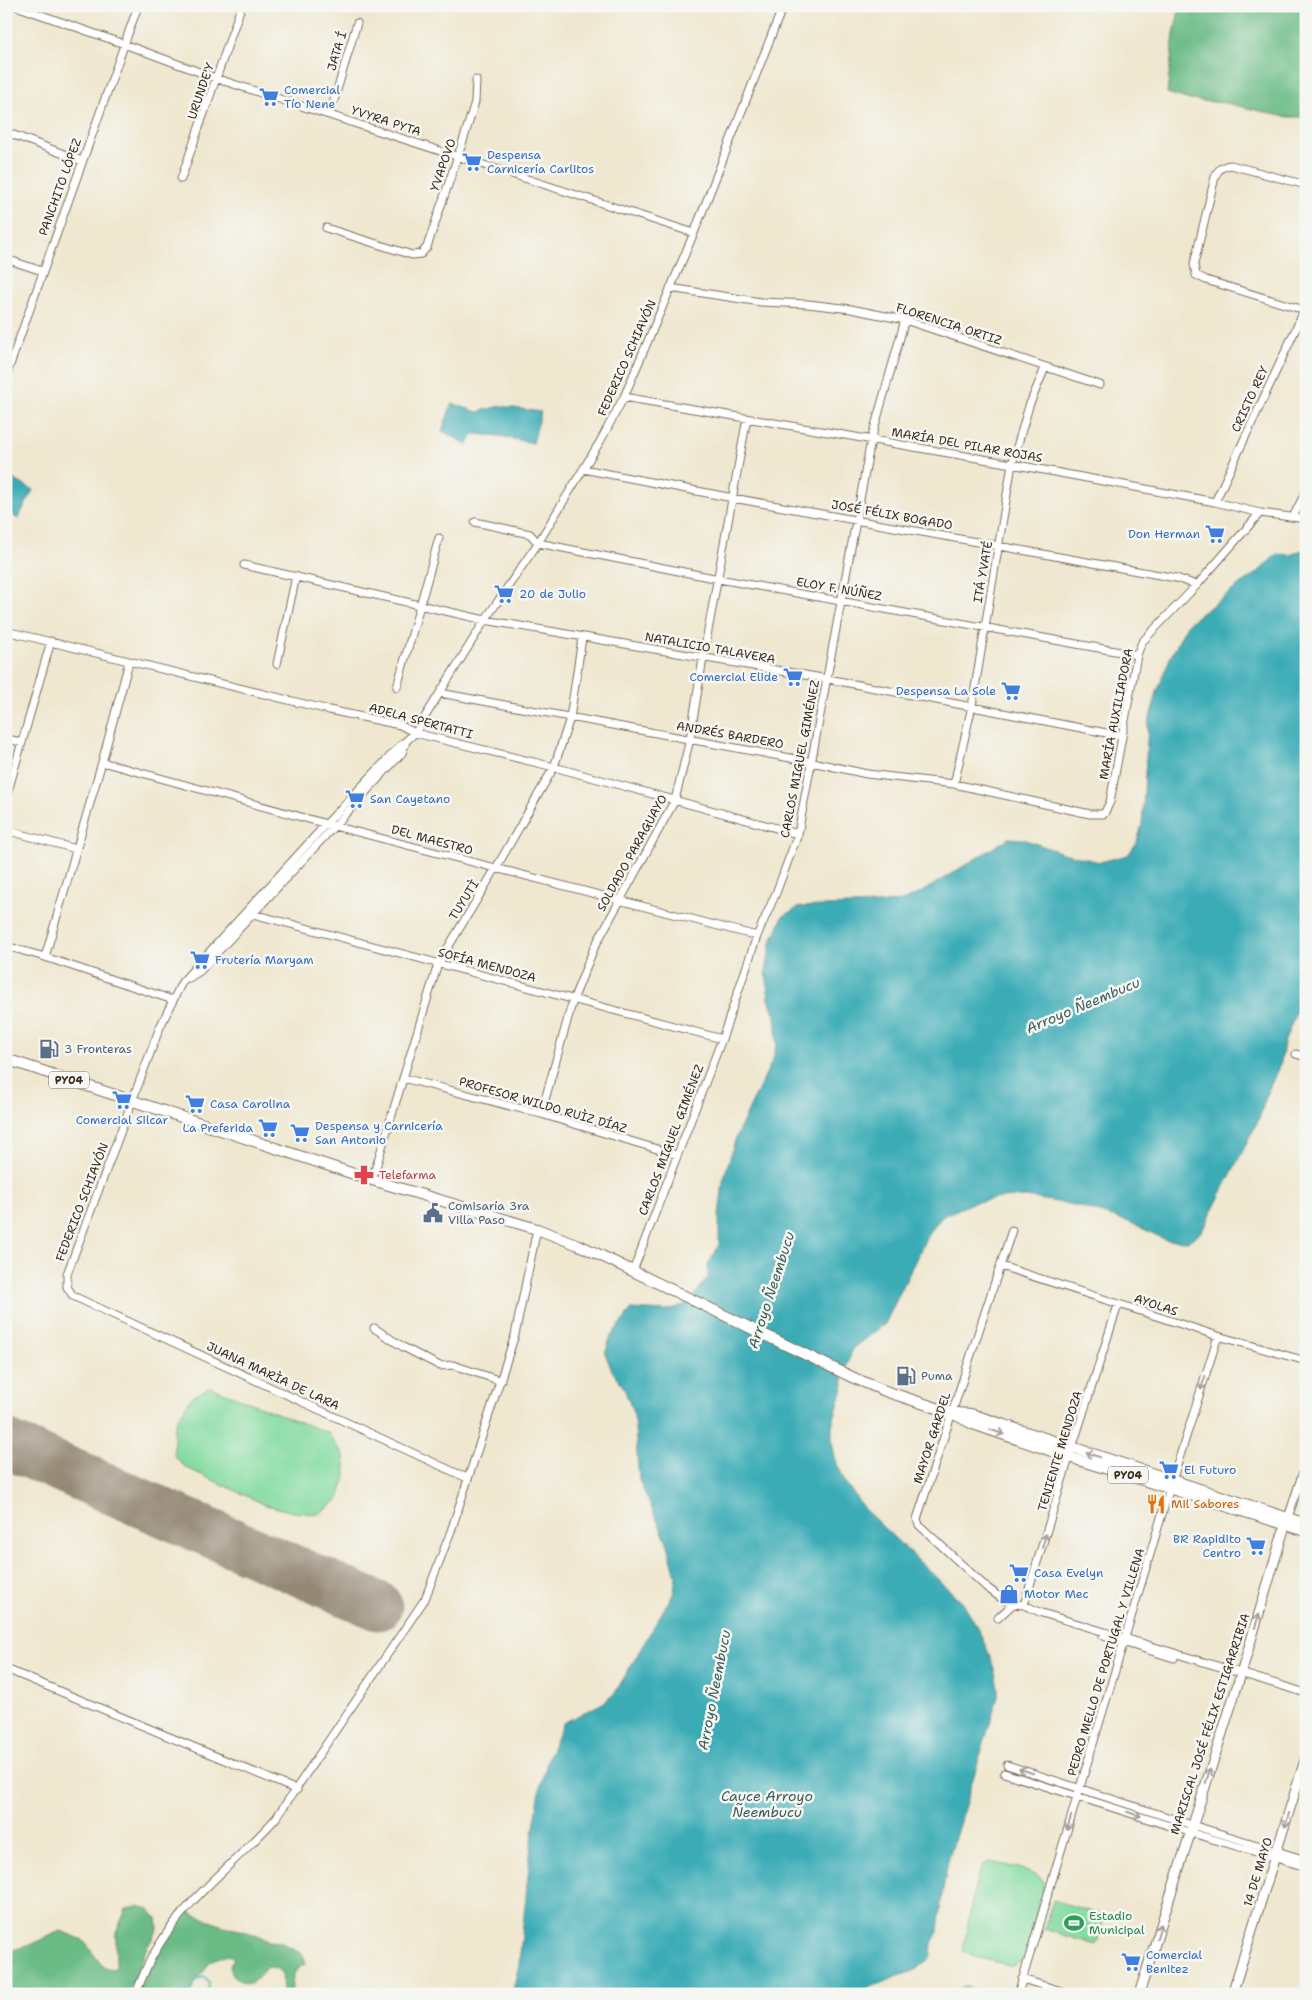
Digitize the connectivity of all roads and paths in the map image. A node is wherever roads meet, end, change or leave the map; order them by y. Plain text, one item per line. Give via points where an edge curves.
1 (16, 6) edge
2 (138, 6) edge
3 (783, 6) edge
4 (240, 10) dead end
5 (357, 23) dead end
6 (124, 44) junction
7 (218, 79) junction
8 (476, 80) dead end
9 (330, 114) junction
10 (6, 132) edge
11 (458, 156) junction
12 (82, 161) junction
13 (181, 179) dead end
14 (1306, 185) edge
15 (326, 228) dead end
16 (694, 233) junction
17 (6, 259) edge
18 (42, 271) junction
19 (670, 288) junction
20 (1305, 308) edge
21 (905, 320) junction
22 (1045, 368) junction
23 (6, 376) edge
24 (1100, 385) dead end
25 (624, 397) junction
26 (747, 418) junction
27 (871, 440) junction
28 (1012, 464) junction
29 (583, 469) junction
30 (1306, 491) edge
31 (733, 498) junction
32 (1215, 502) junction
33 (1260, 513) junction
34 (1293, 517) junction
35 (1306, 518) edge
36 (856, 520) junction
37 (475, 522) dead end
38 (439, 538) dead end
39 (538, 543) junction
40 (999, 545) junction
41 (244, 565) dead end
42 (296, 576) junction
43 (719, 579) junction
44 (1197, 585) junction
45 (842, 600) junction
46 (420, 606) junction
47 (485, 620) junction
48 (984, 627) junction
49 (6, 631) edge
50 (582, 638) junction
51 (51, 641) junction
52 (1137, 655) junction
53 (703, 658) junction
54 (129, 662) junction
55 (276, 664) dead end
56 (828, 679) junction
57 (397, 687) dead end
58 (440, 693) junction
59 (972, 706) junction
60 (570, 718) junction
61 (414, 733) junction
62 (1122, 736) junction
63 (6, 738) edge
64 (690, 739) junction
65 (406, 742) junction
66 (22, 743) junction
67 (102, 762) junction
68 (812, 762) junction
69 (554, 767) junction
70 (954, 784) junction
71 (6, 798) edge
72 (675, 800) junction
73 (1104, 814) joint
74 (326, 824) junction
75 (334, 826) junction
76 (6, 830) edge
77 (798, 834) junction
78 (76, 849) junction
79 (496, 868) junction
80 (619, 901) junction
81 (249, 913) junction
82 (758, 936) junction
83 (6, 946) edge
84 (45, 957) junction
85 (438, 964) junction
86 (172, 1000) junction
87 (573, 1000) junction
88 (722, 1039) junction
89 (1296, 1054) dead end
90 (1306, 1057) edge
91 (6, 1059) edge
92 (403, 1078) junction
93 (132, 1101) junction
94 (541, 1114) junction
95 (677, 1155) junction
96 (372, 1180) junction
97 (536, 1230) junction
98 (1012, 1230) dead end
99 (1001, 1266) junction
100 (633, 1271) junction
101 (70, 1293) joint
102 (1118, 1305) junction
103 (374, 1328) dead end
104 (1218, 1336) junction
105 (1306, 1361) edge
106 (501, 1381) junction
107 (952, 1413) junction
108 (1071, 1452) junction
109 (1306, 1462) edge
110 (467, 1478) junction
111 (1171, 1485) junction
112 (1287, 1521) junction
113 (1306, 1524) edge
114 (1306, 1531) edge
115 (1013, 1604) junction
116 (1024, 1605) junction
117 (998, 1618) dead end
118 (1124, 1640) junction
119 (6, 1669) edge
120 (1240, 1676) junction
121 (1306, 1693) edge
122 (1306, 1698) edge
123 (1306, 1757) edge
124 (1007, 1765) dead end
125 (1004, 1773) dead end
126 (296, 1790) junction
127 (1078, 1792) junction
128 (1191, 1829) junction
129 (1276, 1854) junction
130 (1306, 1860) edge
131 (1306, 1867) edge
132 (1022, 1979) junction
133 (136, 1994) edge
134 (1018, 1994) edge
135 (1071, 1994) edge
136 (1139, 1994) edge
137 (1232, 1994) edge

1 - 6 street, YVYRA PYTA
2 - 6 street, PANCHITO LÓPEZ
3 - 16 street, FEDERICO SCHIAVÓN
4 - 7 street, URUNDE'Y
5 - 9 street, JATA Í
6 - 7 street, YVYRA PYTA
6 - 12 street, PANCHITO LÓPEZ
7 - 9 street, YVYRA PYTA
7 - 13 street, URUNDE'Y
8 - 11 street, YVAPOVO via 475,102
9 - 11 street, YVYRA PYTA
10 - 12 street
11 - 15 street, YVAPOVO via 427,247 420,254 412,255
11 - 16 street, YVYRA PYTA
12 - 18 street, PANCHITO LÓPEZ
14 - 20 street via 1231,165 1224,166 1215,177 1194,264 1196,275 1206,280
16 - 19 street, FEDERICO SCHIAVÓN
17 - 18 street
18 - 23 street, PANCHITO LÓPEZ
19 - 21 street, FLORENCIA ORTIZ via 761,302 842,308
19 - 25 street, FEDERICO SCHIAVÓN
20 - 32 street, CRISTO REY
21 - 22 street, FLORENCIA ORTIZ
21 - 27 street, CARLOS MIGUEL GIMÉNEZ
22 - 24 street, FLORENCIA ORTIZ
22 - 28 street, ITÁ YVATÉ via 1029,406
25 - 26 street, MARÍA DEL PILAR ROJAS
25 - 29 street, FEDERICO SCHIAVÓN
26 - 27 street, MARÍA DEL PILAR ROJAS
26 - 31 street, SOLDADO PARAGUAYO
27 - 28 street, MARÍA DEL PILAR ROJAS
27 - 36 street, CARLOS MIGUEL GIMÉNEZ
28 - 32 street, MARÍA DEL PILAR ROJAS
28 - 40 street, ITÁ YVATÉ
29 - 31 street, JOSÉ FÉLIX BOGADO
29 - 39 street, FEDERICO SCHIAVÓN
30 - 34 street
31 - 36 street, JOSÉ FÉLIX BOGADO
31 - 43 street, SOLDADO PARAGUAYO
32 - 33 street, MARÍA DEL PILAR ROJAS
33 - 34 street, MARÍA DEL PILAR ROJAS
33 - 44 street, MARÍA AUXILIADORA
34 - 35 street, MARÍA DEL PILAR ROJAS
36 - 40 street, JOSÉ FÉLIX BOGADO
36 - 45 street, CARLOS MIGUEL GIMÉNEZ
37 - 39 street, ELOY F. NÚÑEZ via 530,534
38 - 46 street
39 - 43 street, ELOY F. NÚÑEZ
39 - 47 street, FEDERICO SCHIAVÓN
40 - 44 street, JOSÉ FÉLIX BOGADO via 1176,578
40 - 48 street, ITÁ YVATÉ
41 - 42 street, NATALICIO TALAVERA
42 - 46 street, NATALICIO TALAVERA
42 - 55 street
43 - 45 street, ELOY F. NÚÑEZ
43 - 53 street, SOLDADO PARAGUAYO
44 - 52 street, MARÍA AUXILIADORA via 1142,642
45 - 48 street, ELOY F. NÚÑEZ
45 - 56 street, CARLOS MIGUEL GIMÉNEZ
46 - 47 street, NATALICIO TALAVERA
46 - 57 street
47 - 50 street, NATALICIO TALAVERA
47 - 58 street, FEDERICO SCHIAVÓN
48 - 52 street, ELOY F. NÚÑEZ
48 - 59 street, ITÁ YVATÉ
49 - 51 street, ADELA SPERTATTI
50 - 53 street, NATALICIO TALAVERA
50 - 60 street, TUYUTÌ
51 - 54 street, ADELA SPERTATTI
51 - 66 street
52 - 62 street, MARÍA AUXILIADORA
53 - 56 street, NATALICIO TALAVERA
53 - 64 street, SOLDADO PARAGUAYO
54 - 61 street, ADELA SPERTATTI via 400,725
54 - 67 street
56 - 59 street, NATALICIO TALAVERA
56 - 68 street, CARLOS MIGUEL GIMÉNEZ
58 - 60 street, ANDRÉS BARDERO
58 - 61 street, FEDERICO SCHIAVÓN
59 - 62 street, NATALICIO TALAVERA
59 - 70 street, ITÁ YVATÉ
60 - 64 street, ANDRÉS BARDERO
60 - 69 street, TUYUTÌ
61 - 65 street, FEDERICO SCHIAVÓN
61 - 69 street, ADELA SPERTATTI
62 - 73 street, MARÍA AUXILIADORA via 1110,802
63 - 66 street
64 - 68 street, ANDRÉS BARDERO
64 - 72 street, SOLDADO PARAGUAYO
65 - 74 street, FEDERICO SCHIAVÓN
65 - 75 street, FEDERICO SCHIAVÓN via 402,753
66 - 71 street
67 - 74 street, DEL MAESTRO
67 - 78 street
68 - 70 street, ANDRÉS BARDERO via 867,774
68 - 77 street, CARLOS MIGUEL GIMÉNEZ
69 - 72 street, ADELA SPERTATTI
69 - 79 street, TUYUTÌ
70 - 73 street, ANDRÉS BARDERO via 1090,814
72 - 77 street, ADELA SPERTATTI
72 - 80 street, SOLDADO PARAGUAYO
74 - 75 street, DEL MAESTRO
74 - 81 street, FEDERICO SCHIAVÓN
75 - 79 street, DEL MAESTRO
75 - 81 street, FEDERICO SCHIAVÓN
76 - 78 street
77 - 82 street, CARLOS MIGUEL GIMÉNEZ
78 - 84 street
79 - 80 street, DEL MAESTRO
79 - 85 street, TUYUTÌ
80 - 82 street, DEL MAESTRO
80 - 87 street, SOLDADO PARAGUAYO via 594,948
81 - 85 street, SOFÍA MENDOZA
81 - 86 street, FEDERICO SCHIAVÓN via 182,982
82 - 88 street, CARLOS MIGUEL GIMÉNEZ
83 - 84 street
84 - 86 street
85 - 87 street, SOFÍA MENDOZA
85 - 92 street, TUYUTÌ
86 - 93 street, FEDERICO SCHIAVÓN
87 - 88 street, SOFÍA MENDOZA
87 - 94 street, SOLDADO PARAGUAYO
88 - 95 street, CARLOS MIGUEL GIMÉNEZ
89 - 90 street
91 - 93 main road, PY04
92 - 94 street, PROFESOR WILDO RUÌZ DÍAZ
92 - 96 street, TUYUTÌ
93 - 96 main road, PY04
93 - 101 street, FEDERICO SCHIAVÓN via 67,1274
94 - 95 street, PROFESOR WILDO RUÌZ DÍAZ
95 - 100 street, CARLOS MIGUEL GIMÉNEZ
96 - 97 main road, PY04
97 - 100 main road, PY04 via 581,1246
97 - 106 street via 515,1335
98 - 99 street, MAYOR GARDEL
99 - 102 street, AYOLAS
99 - 107 street, MAYOR GARDEL
100 - 107 main road, PY04 via 854,1378
101 - 110 street, JUANA MARÌA DE LARA
102 - 104 street, AYOLAS
102 - 108 street, TENIENTE MENDOZA
103 - 106 street via 440,1366 453,1365
104 - 105 street, AYOLAS
104 -> 111 street, PEDRO MELLO DE PORTUGAL Y VILLENA
106 - 110 street
107 - 108 main road, PY04 via 973,1424
107 - 115 street, MAYOR GARDEL via 917,1519 919,1525 986,1587
108 - 111 main road, PY04
116 -> 108 street, TENIENTE MENDOZA
109 - 112 street, MARISCAL JOSÉ FÉLIX ESTIGARRIBIA
110 - 126 street via 425,1599
111 - 112 main road, PY04
111 - 118 street, PEDRO MELLO DE PORTUGAL Y VILLENA
112 - 113 main road, PY04
112 - 114 main road, PY04
120 -> 112 main road, MARISCAL JOSÉ FÉLIX ESTIGARRIBIA
115 - 116 street, MAYOR GARDEL
115 - 117 street
116 - 118 street, MAYOR GARDEL
118 - 120 street, MAYOR GARDEL
118 - 127 street, PEDRO MELLO DE PORTUGAL Y VILLENA
119 - 126 street
120 - 121 street
120 - 122 street
128 -> 120 main road, MARISCAL JOSÉ FÉLIX ESTIGARRIBIA
123 -> 129 main road, 14 DE MAYO
127 -> 124 street
125 - 127 street
126 - 133 street via 258,1838 172,1926 151,1958
127 - 128 street
127 -> 132 street, PEDRO MELLO DE PORTUGAL Y VILLENA
128 - 129 street
136 -> 128 main road, MARISCAL JOSÉ FÉLIX ESTIGARRIBIA
129 - 130 street
129 - 131 street
129 - 137 main road, 14 DE MAYO
132 - 134 street, PEDRO MELLO DE PORTUGAL Y VILLENA
132 - 135 street

